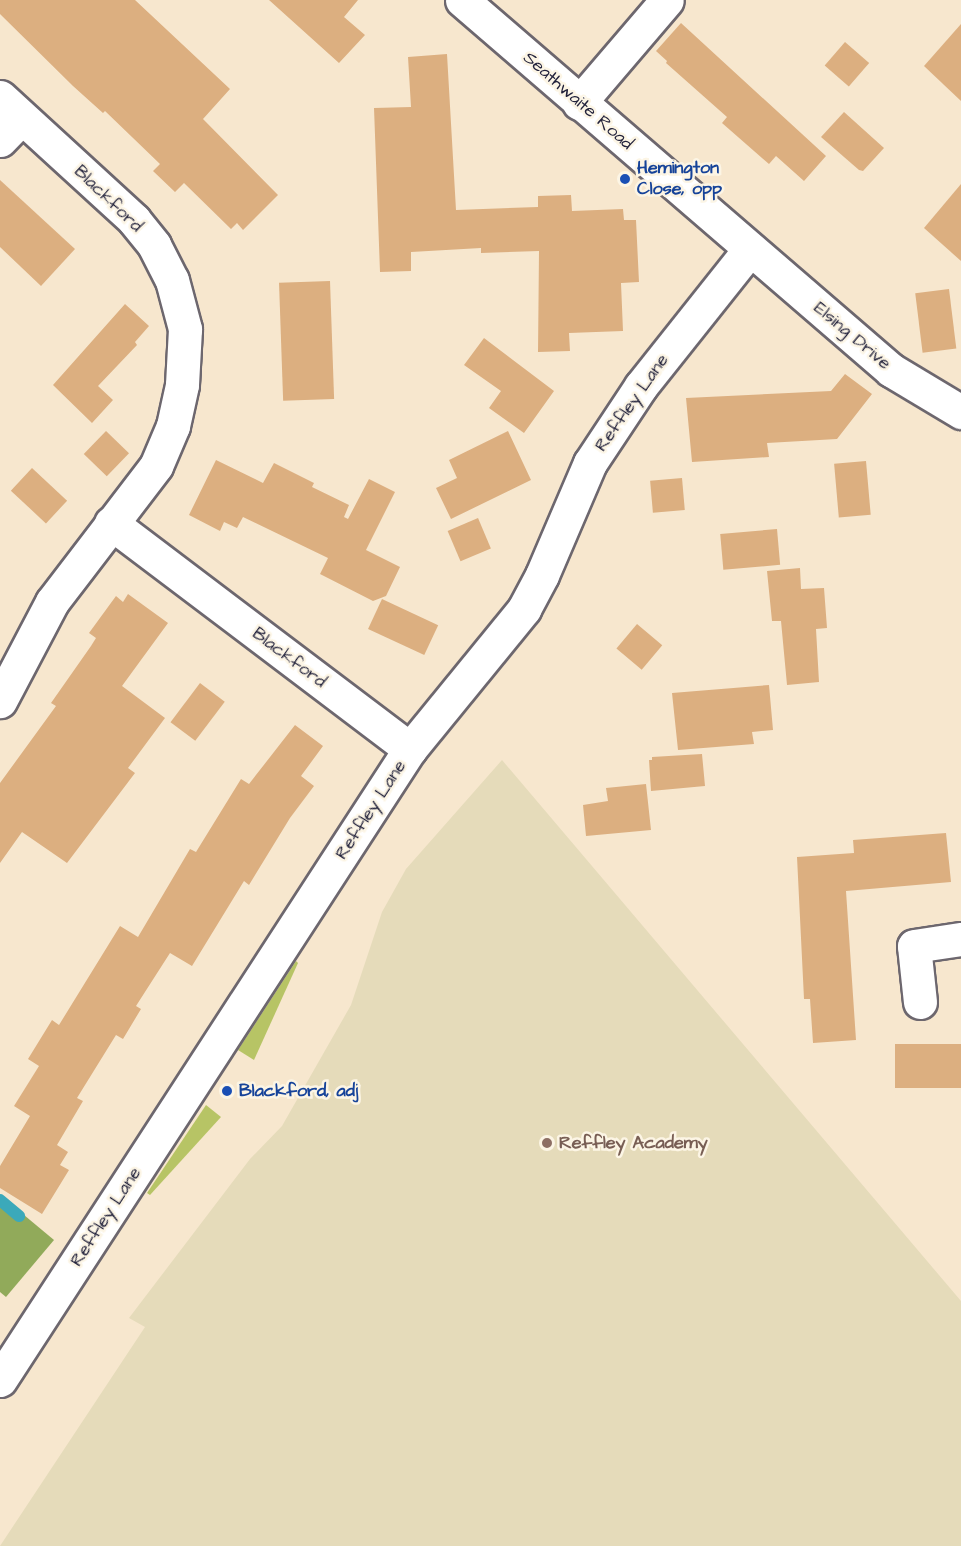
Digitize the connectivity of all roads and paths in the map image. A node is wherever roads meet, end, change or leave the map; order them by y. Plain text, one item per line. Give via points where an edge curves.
1 (462, 0) edge
2 (667, 0) edge
3 (579, 103) junction
4 (7, 118) edge
5 (750, 249) junction
6 (961, 412) edge
7 (111, 523) junction
8 (0, 701) edge
9 (410, 749) junction
10 (961, 939) edge
11 (920, 1002) dead end
12 (0, 1380) edge

1 - 3 street, Seathwaite Road
2 - 3 street
3 - 5 street, Seathwaite Road
4 - 7 street, Blackford via 134,220 154,245 172,280 185,329 182,385 173,426 156,466
5 - 6 street, Elsing Drive via 891,370
5 - 9 street, Reffley Lane via 641,386 590,463 524,609
7 - 8 street, Blackford via 51,602
7 - 9 street, Blackford
9 - 12 street, Reffley Lane
10 - 11 street via 914,946

